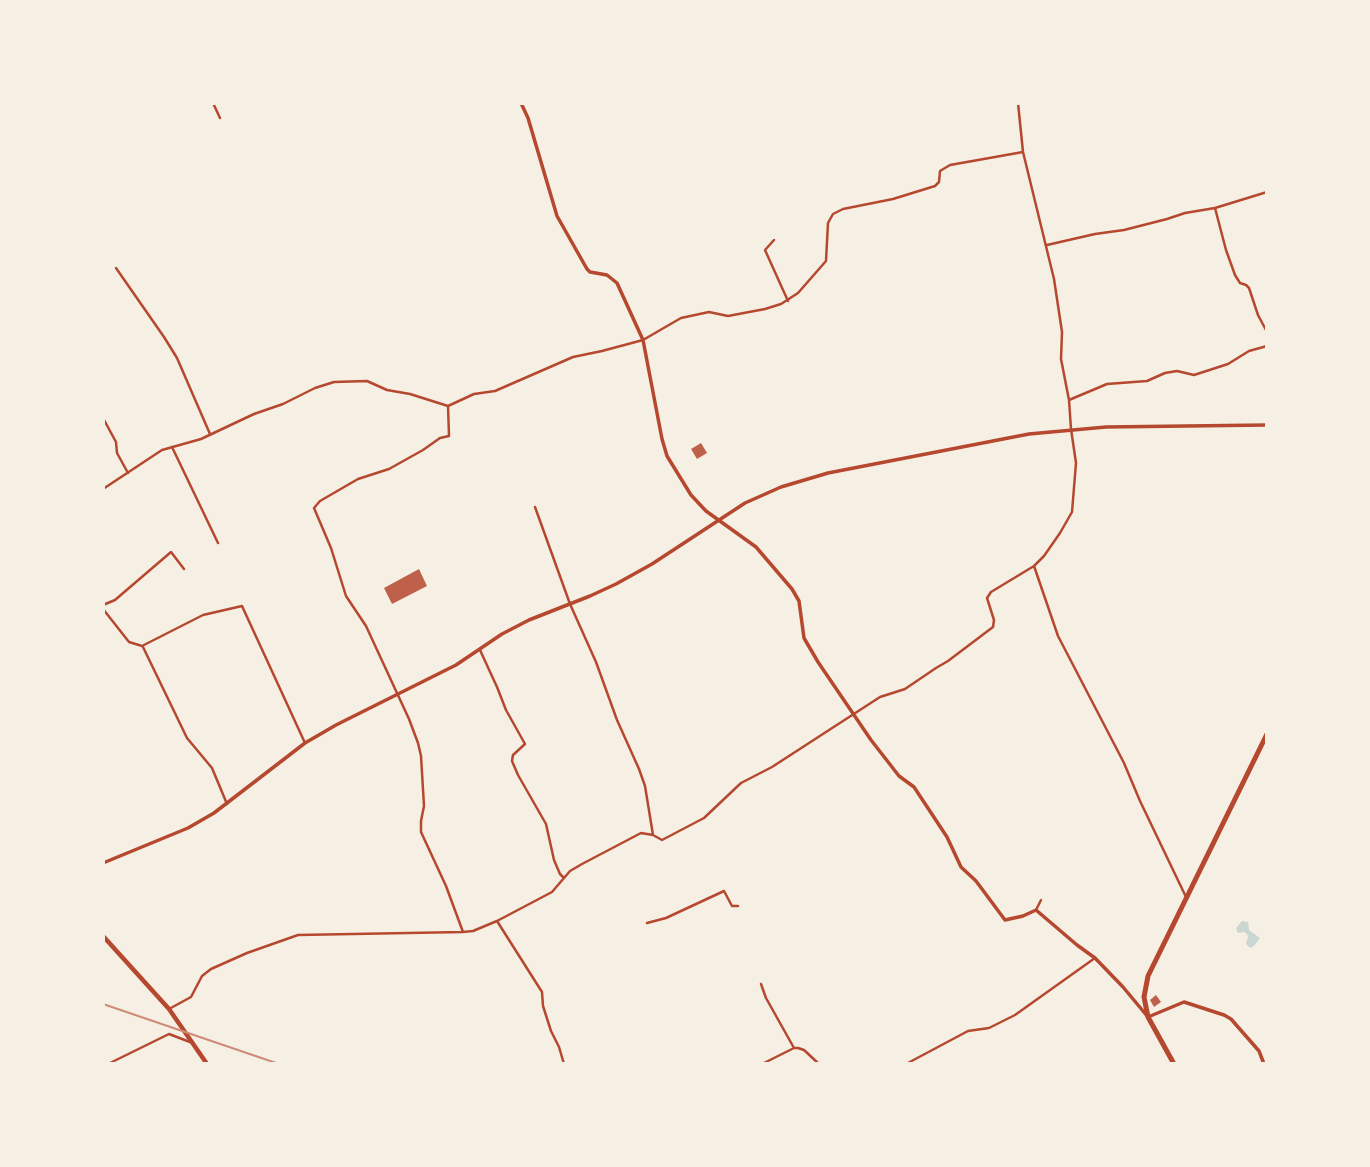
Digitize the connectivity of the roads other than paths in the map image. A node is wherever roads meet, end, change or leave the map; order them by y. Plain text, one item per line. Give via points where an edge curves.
1 (213, 103) edge
2 (521, 103) edge
3 (1018, 103) edge
4 (220, 118) dead end
5 (1023, 152) junction
6 (1267, 192) edge
7 (1215, 208) junction
8 (774, 240) dead end
9 (1047, 245) junction
10 (116, 268) dead end
11 (788, 301) junction
12 (1267, 332) edge
13 (643, 340) junction
14 (1267, 345) edge
15 (1069, 400) junction
16 (448, 406) junction
17 (103, 418) edge
18 (1267, 425) edge
19 (1071, 429) junction
20 (210, 434) junction
21 (172, 447) junction
22 (128, 473) junction
23 (103, 489) edge
24 (535, 507) dead end
25 (719, 520) junction
26 (218, 543) dead end
27 (1034, 566) junction
28 (184, 569) dead end
29 (570, 604) junction
30 (103, 607) edge
31 (142, 646) junction
32 (480, 650) junction
33 (398, 695) junction
34 (853, 716) junction
35 (1267, 734) edge
36 (305, 743) junction
37 (227, 804) junction
38 (653, 835) junction
39 (103, 863) edge
40 (564, 878) junction
41 (1187, 899) junction
42 (1041, 900) dead end
43 (738, 906) dead end
44 (1036, 910) junction
45 (497, 921) junction
46 (647, 923) dead end
47 (463, 932) junction
48 (103, 936) edge
49 (1095, 958) junction
50 (761, 984) dead end
51 (169, 1009) junction
52 (1148, 1017) junction
53 (194, 1043) junction
54 (794, 1048) junction
55 (108, 1064) edge
56 (207, 1064) edge
57 (564, 1064) edge
58 (640, 1064) edge
59 (661, 1064) edge
60 (762, 1064) edge
61 (818, 1064) edge
62 (906, 1064) edge
63 (1174, 1064) edge
64 (1264, 1064) edge

1 - 4 street
2 - 13 street via 557,216 587,269 617,283
3 - 5 street
5 - 9 street
5 - 11 street via 950,165 940,171 935,186 833,214 828,223 826,261
6 - 7 street
7 - 9 street
7 - 12 street via 1235,275 1249,288
8 - 11 street via 765,250
9 - 15 street
10 - 20 street via 177,358
11 - 13 street via 728,316 709,312 681,318
13 - 16 street via 573,357
13 - 25 street via 667,456 691,495
14 - 15 street via 1194,375 1177,371 1147,381 1107,384
15 - 19 street
16 - 20 street via 367,381 334,382
16 - 33 street via 449,436 358,480 314,508 346,596 366,626
17 - 22 street
18 - 19 street
19 - 25 street via 828,473 772,491
19 - 27 street via 1076,463 1072,512
20 - 21 street
21 - 22 street
21 - 26 street
22 - 23 street
24 - 29 street
25 - 29 street via 652,564
25 - 34 street via 756,547 792,589 804,638
27 - 34 street via 990,592 987,598 993,627 905,689 880,697
27 - 41 street via 1058,636
28 - 30 street via 171,552
29 - 32 street via 529,620
29 - 38 street via 639,769
30 - 31 street via 129,642
31 - 36 street via 203,615 242,606
31 - 37 street via 187,738 212,768
32 - 33 street
32 - 40 street via 525,744 512,761 546,824 554,860
33 - 36 street
33 - 47 street via 421,756 421,832
34 - 38 street via 741,783 704,818 663,840
34 - 44 street via 899,776 914,787 961,867 1005,920
35 - 41 main road
36 - 37 street
37 - 39 street via 188,828
38 - 40 street via 640,833
40 - 45 street via 552,892
41 - 52 main road via 1148,976 1144,997
42 - 44 street
43 - 46 street via 732,906 724,891
44 - 49 street
45 - 47 street
45 - 57 street via 542,992
47 - 51 street via 298,935 211,969 191,997
48 - 51 main road
49 - 52 street
49 - 62 street via 1015,1015 989,1028 968,1031
50 - 54 street
51 - 53 main road
52 - 63 main road
52 - 64 street via 1184,1002 1224,1015 1259,1051
53 - 55 street via 169,1034
53 - 56 main road
54 - 60 street
54 - 61 street via 804,1050
58 - 59 street

